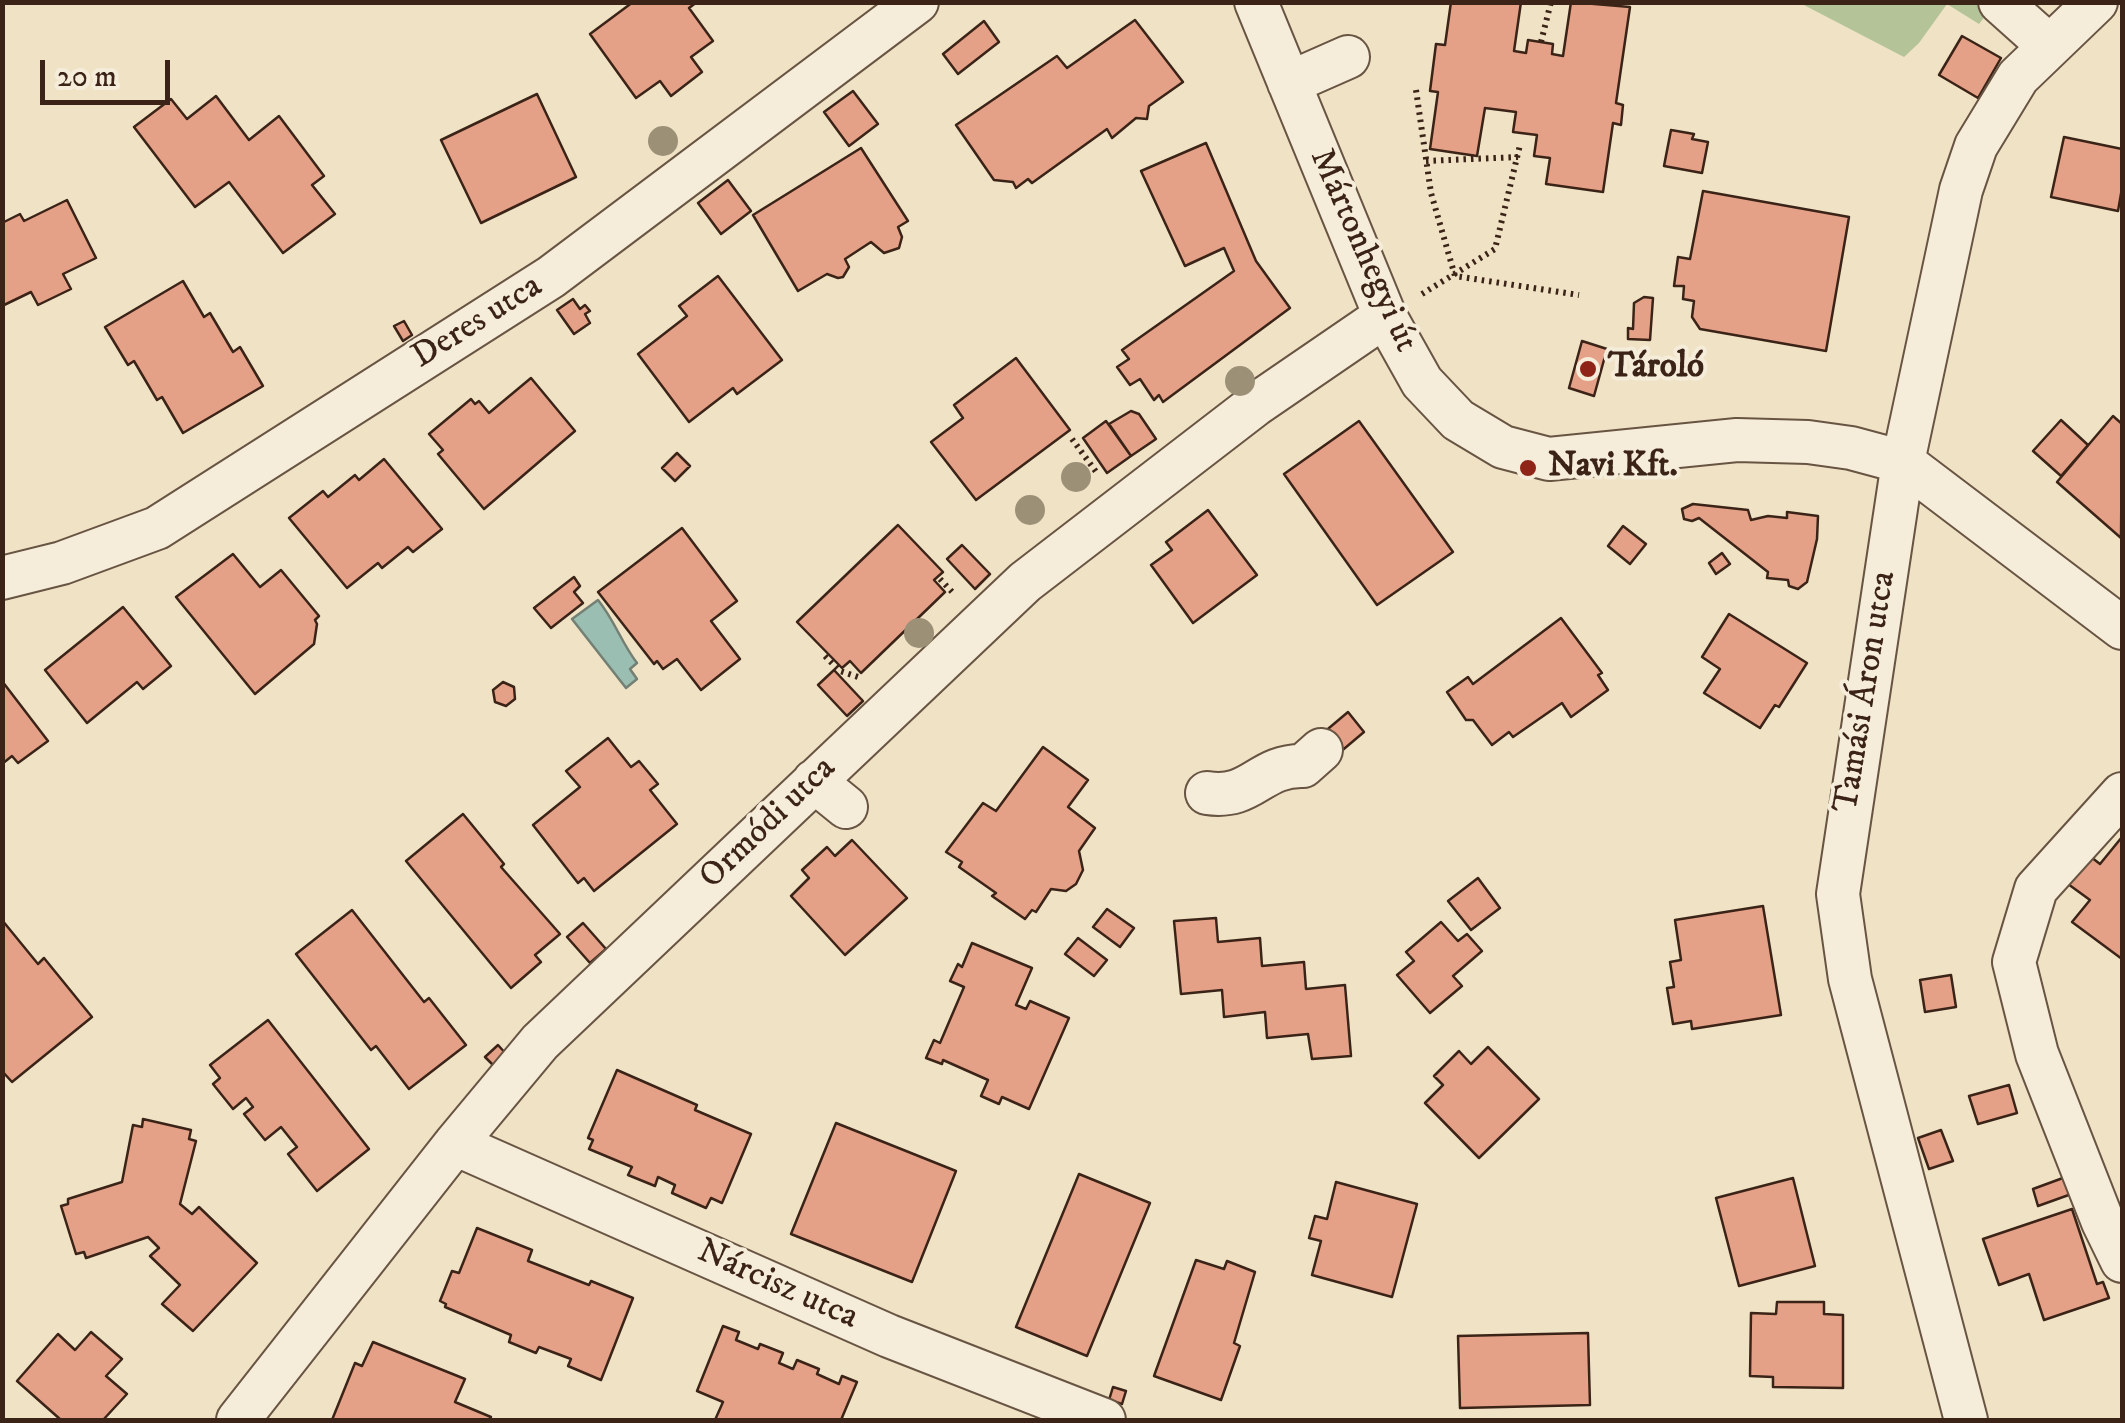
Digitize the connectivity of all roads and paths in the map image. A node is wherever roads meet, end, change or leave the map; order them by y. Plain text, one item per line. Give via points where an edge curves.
1 (917, 2) edge
2 (1256, 2) edge
3 (1551, 2) edge
4 (2000, 2) edge
5 (2096, 2) edge
6 (1541, 42) dead end
7 (2048, 44) junction
8 (1348, 57) dead end
9 (1289, 83) junction
10 (1416, 90) dead end
11 (1520, 145) dead end
12 (1518, 157) junction
13 (1426, 161) junction
14 (1455, 276) junction
15 (1434, 287) dead end
16 (1579, 295) dead end
17 (1385, 316) junction
18 (1902, 462) junction
19 (2, 578) edge
20 (2122, 628) edge
21 (825, 656) dead end
22 (861, 678) dead end
23 (1321, 750) dead end
24 (814, 781) junction
25 (1207, 793) dead end
26 (2122, 794) edge
27 (846, 808) dead end
28 (455, 1144) junction
29 (2122, 1261) edge
30 (238, 1420) edge
31 (1104, 1420) edge
32 (1966, 1420) edge

1 - 19 street, Deres utca via 551,277 157,528
2 - 9 street, Mártonhegyi út
3 - 6 path
4 - 7 street
5 - 7 street, Tamási Áron utca
7 - 18 street, Tamási Áron utca via 2018,77 1976,146
8 - 9 street
9 - 17 street, Mártonhegyi út
10 - 13 path
11 - 12 path
12 - 13 path
12 - 14 path via 1496,249
13 - 14 path
14 - 15 path
14 - 16 path
17 - 18 street, Mártonhegyi út via 1422,382 1458,420 1503,447 1549,459 1736,440 1808,442
17 - 24 street, Ormódi utca via 1080,538 979,652
18 - 20 street, Mártonhegyi út
18 - 32 street, Tamási Áron utca via 1838,894 1850,980
21 - 22 path
23 - 25 street via 1303,766 1269,771 1244,791
24 - 27 street
24 - 28 street, Ormódi utca via 540,1042
26 - 29 street via 2036,888 2014,962 2036,1054
28 - 30 street, Ormódi utca
28 - 31 street, Nárcisz utca via 889,1336

